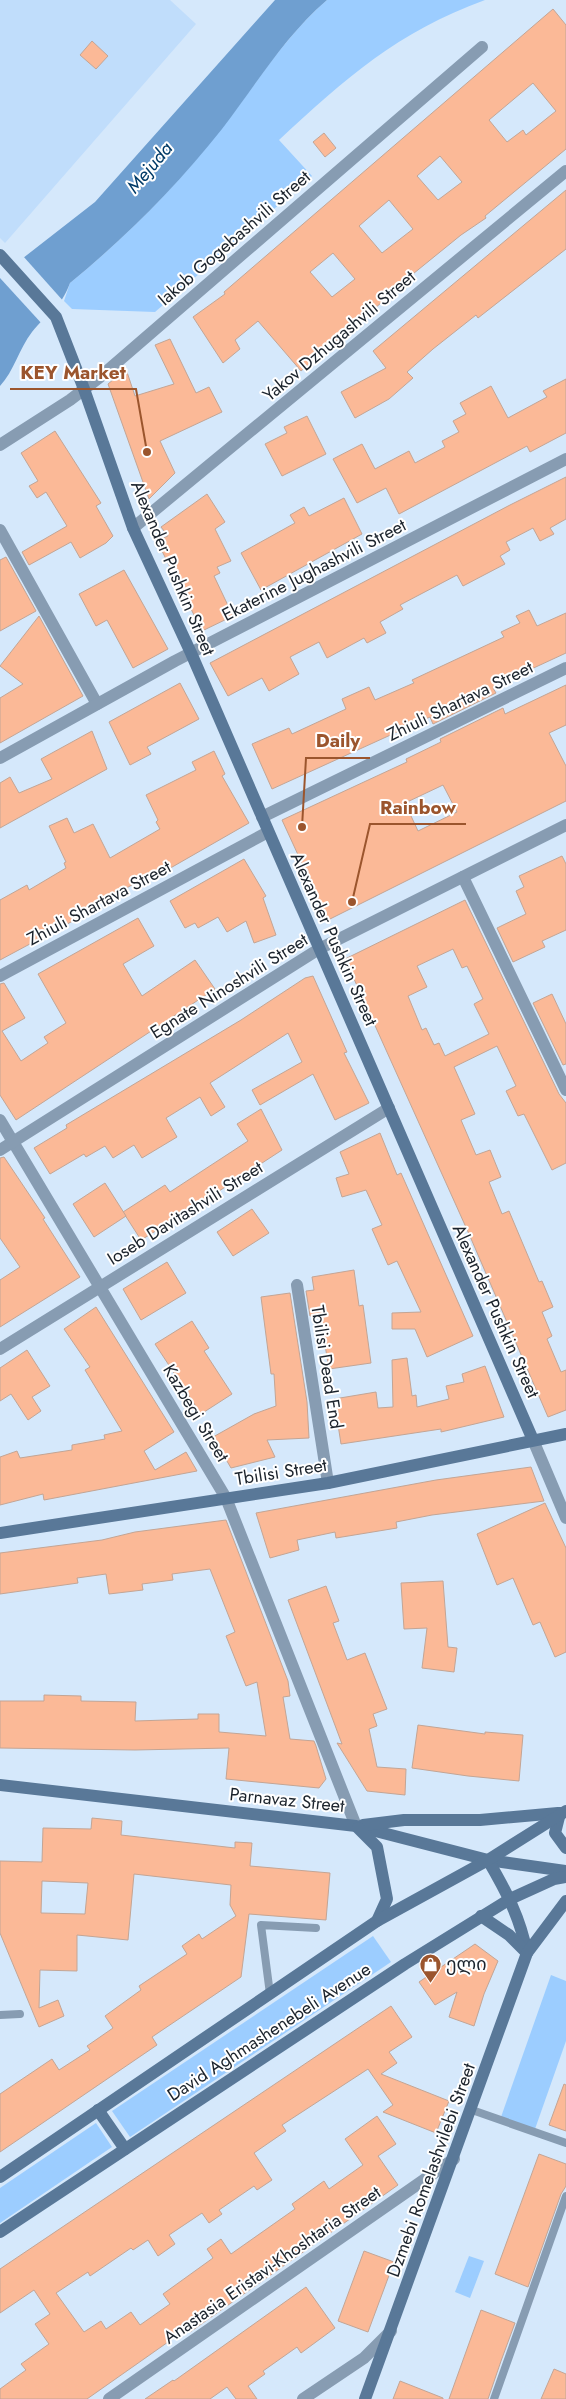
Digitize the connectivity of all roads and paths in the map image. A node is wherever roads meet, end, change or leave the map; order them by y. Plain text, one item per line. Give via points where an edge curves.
1 (482, 47) dead end
2 (566, 171) edge
3 (0, 255) edge
4 (84, 389) junction
5 (0, 445) edge
6 (566, 459) edge
7 (133, 528) junction
8 (0, 530) edge
9 (191, 653) junction
10 (566, 668) edge
11 (96, 704) junction
12 (0, 758) edge
13 (262, 817) junction
14 (566, 825) edge
15 (268, 832) junction
16 (463, 877) junction
17 (319, 950) junction
18 (0, 976) edge
19 (566, 1090) edge
20 (389, 1108) junction
21 (0, 1120) edge
22 (13, 1142) junction
23 (0, 1150) edge
24 (100, 1285) junction
25 (297, 1286) dead end
26 (0, 1349) edge
27 (566, 1434) edge
28 (533, 1440) junction
29 (328, 1482) junction
30 (226, 1498) junction
31 (566, 1518) edge
32 (0, 1533) edge
33 (0, 1785) edge
34 (563, 1812) edge
35 (356, 1826) junction
36 (566, 1848) edge
37 (488, 1860) junction
38 (566, 1871) edge
39 (566, 1877) edge
40 (510, 1899) junction
41 (566, 1901) edge
42 (481, 1916) junction
43 (377, 1921) junction
44 (316, 1928) dead end
45 (527, 1953) junction
46 (270, 1994) junction
47 (20, 2014) dead end
48 (0, 2015) edge
49 (98, 2110) junction
50 (472, 2110) junction
51 (566, 2143) edge
52 (125, 2149) junction
53 (454, 2159) junction
54 (0, 2177) edge
55 (566, 2196) edge
56 (0, 2232) edge
57 (391, 2330) junction
58 (109, 2399) edge
59 (302, 2399) edge
60 (365, 2399) edge
61 (494, 2399) edge

1 - 4 street, Iakob Gogebashvili Street
2 - 7 street, Yakov Dzhugashvili Street
3 - 4 main road, Alexander Pushkin Street via 56,316
4 - 5 street, Iakob Gogebashvili Street
4 - 7 main road, Alexander Pushkin Street
6 - 9 street, Ekaterine Jughashvili Street
7 - 9 main road, Alexander Pushkin Street
8 - 11 street
9 - 11 street, Ekaterine Jughashvili Street
9 - 13 main road, Alexander Pushkin Street
10 - 13 street, Zhiuli Shartava Street
11 - 12 street, Ekaterine Jughashvili Street
13 - 15 main road, Alexander Pushkin Street
14 - 16 street, Egnate Ninoshvili Street
15 - 17 main road, Alexander Pushkin Street
15 - 18 street, Zhiuli Shartava Street
16 - 17 street, Egnate Ninoshvili Street
16 - 19 street
17 - 20 main road, Alexander Pushkin Street
17 - 22 street, Egnate Ninoshvili Street
20 - 24 street, Ioseb Davitashvili Street
20 - 28 main road, Alexander Pushkin Street
21 - 22 street, Kazbegi Street
22 - 23 street, Egnate Ninoshvili Street
22 - 24 street, Kazbegi Street
24 - 26 street, Ioseb Davitashvili Street
24 - 30 street, Kazbegi Street
25 - 29 street, Tbilisi Dead End
27 - 28 main road, Tbilisi Street
28 - 29 main road, Tbilisi Street
28 - 31 street, Alexander Pushkin Street
29 - 30 main road, Tbilisi Street
30 - 32 main road, Tbilisi Street
30 - 35 street, Kazbegi Street
33 - 35 main road, Parnavaz Street
34 - 35 main road via 480,1820 404,1820
34 - 36 main road via 555,1833
34 - 37 main road, David Aghmashenebeli Avenue
35 - 37 main road, Parnavaz Street
35 - 43 main road via 377,1846 387,1899
37 - 38 main road, Parnavaz Street
37 - 40 main road, Dzmebi Romelashvilebi Street
37 - 43 main road, David Aghmashenebeli Avenue
39 - 40 main road, David Aghmashenebeli Avenue via 554,1879
40 - 42 main road, David Aghmashenebeli Avenue
40 - 45 main road, Dzmebi Romelashvilebi Street via 522,1926
41 - 45 main road, Dzmebi Romelashvilebi Street
42 - 45 main road via 509,1935
42 - 52 main road, David Aghmashenebeli Avenue
43 - 46 main road, David Aghmashenebeli Avenue
44 - 46 lane via 261,1925
45 - 50 main road, Dzmebi Romelashvilebi Street
46 - 49 main road, David Aghmashenebeli Avenue
47 - 48 lane
49 - 52 main road
49 - 54 main road, David Aghmashenebeli Avenue
50 - 51 lane
50 - 53 main road, Dzmebi Romelashvilebi Street
52 - 56 main road, David Aghmashenebeli Avenue
53 - 57 main road, Dzmebi Romelashvilebi Street
53 - 58 street, Anastasia Eristavi-Khoshtaria Street
55 - 61 lane
57 - 59 street via 364,2358
57 - 60 main road, Dzmebi Romelashvilebi Street

